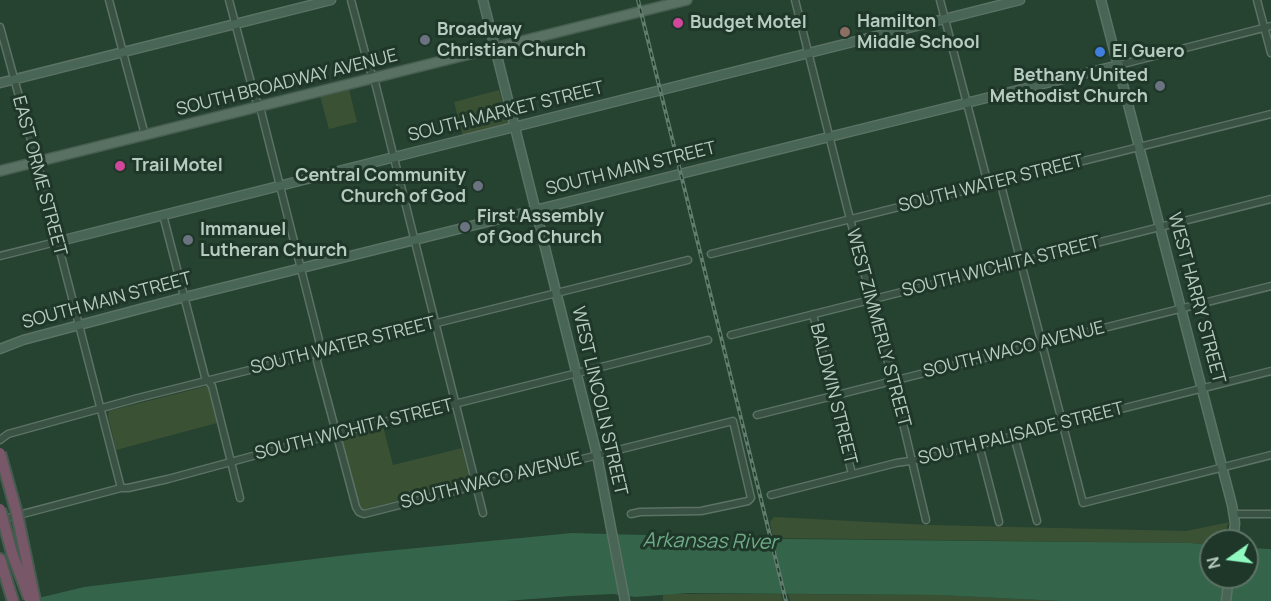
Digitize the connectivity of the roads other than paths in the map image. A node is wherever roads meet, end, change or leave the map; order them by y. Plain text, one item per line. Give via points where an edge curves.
1 (109, 0) edge
2 (229, 0) edge
3 (331, 0) edge
4 (351, 0) edge
5 (483, 0) edge
6 (687, 0) edge
7 (795, 0) edge
8 (940, 0) edge
9 (1020, 0) edge
10 (1101, 0) edge
11 (1257, 0) edge
12 (945, 19) junction
13 (236, 24) junction
14 (0, 27) edge
15 (1268, 27) edge
16 (495, 47) junction
17 (1271, 52) edge
18 (122, 53) junction
19 (808, 53) junction
20 (1119, 65) junction
21 (374, 78) junction
22 (14, 79) junction
23 (0, 82) edge
24 (967, 103) junction
25 (260, 107) junction
26 (1271, 114) edge
27 (514, 127) junction
28 (145, 135) junction
29 (829, 136) junction
30 (1140, 147) junction
31 (394, 157) junction
32 (36, 162) junction
33 (0, 171) edge
34 (1000, 182) junction
35 (988, 184) junction
36 (280, 185) junction
37 (1271, 199) edge
38 (535, 210) junction
39 (163, 215) junction
40 (850, 219) junction
41 (1160, 227) junction
42 (415, 240) junction
43 (56, 242) junction
44 (711, 254) dead end
45 (0, 256) edge
46 (688, 260) dead end
47 (1021, 262) junction
48 (301, 269) junction
49 (1271, 286) edge
50 (556, 293) junction
51 (185, 297) junction
52 (872, 300) junction
53 (1181, 308) junction
54 (813, 314) junction
55 (435, 323) junction
56 (78, 326) junction
57 (731, 335) dead end
58 (708, 340) dead end
59 (1042, 343) junction
60 (0, 349) edge
61 (318, 352) junction
62 (1271, 371) edge
63 (577, 374) junction
64 (208, 380) junction
65 (893, 381) junction
66 (1203, 388) junction
67 (834, 396) junction
68 (455, 404) junction
69 (100, 409) junction
70 (757, 415) dead end
71 (1062, 424) junction
72 (336, 434) junction
73 (1014, 436) junction
74 (0, 440) edge
75 (979, 445) junction
76 (0, 453) edge
77 (597, 455) junction
78 (1271, 455) edge
79 (912, 461) junction
80 (231, 462) junction
81 (1223, 468) junction
82 (852, 474) junction
83 (475, 485) junction
84 (121, 488) junction
85 (771, 495) dead end
86 (240, 498) dead end
87 (0, 509) edge
88 (483, 513) dead end
89 (631, 514) dead end
90 (1234, 514) junction
91 (1271, 514) edge
92 (0, 520) edge
93 (926, 520) dead end
94 (1037, 521) dead end
95 (999, 522) dead end
96 (1234, 529) edge
97 (0, 559) edge
98 (0, 573) edge
99 (12, 601) edge
100 (30, 601) edge
101 (35, 601) edge
102 (625, 601) edge

1 - 18 street
2 - 13 street
3 - 13 street
4 - 21 street
5 - 16 street, WEST LINCOLN STREET
6 - 16 main road, SOUTH BROADWAY AVENUE
7 - 19 street, WEST ZIMMERLY STREET
8 - 12 street
9 - 12 street, SOUTH MARKET STREET
10 - 20 street, WEST HARRY STREET
11 - 15 street
12 - 19 street, SOUTH MARKET STREET
12 - 24 street
13 - 18 street
13 - 25 street
14 - 22 street, EAST ORME STREET
15 - 17 street
15 - 20 street, SOUTH MAIN STREET
16 - 21 main road, SOUTH BROADWAY AVENUE
16 - 27 street, WEST LINCOLN STREET
18 - 22 street
18 - 28 street
19 - 27 street, SOUTH MARKET STREET
19 - 29 street, WEST ZIMMERLY STREET
20 - 24 street, SOUTH MAIN STREET
20 - 30 street, WEST HARRY STREET
21 - 25 main road, SOUTH BROADWAY AVENUE
21 - 31 street
22 - 23 street
22 - 32 street, EAST ORME STREET
24 - 29 street, SOUTH MAIN STREET
24 - 35 street
25 - 28 main road, SOUTH BROADWAY AVENUE
25 - 36 street
26 - 30 street, SOUTH WATER STREET
27 - 31 street, SOUTH MARKET STREET
27 - 38 street, WEST LINCOLN STREET
28 - 32 main road, SOUTH BROADWAY AVENUE
29 - 38 street, SOUTH MAIN STREET
29 - 40 street, WEST ZIMMERLY STREET
30 - 34 street, SOUTH WATER STREET
30 - 41 street, WEST HARRY STREET
31 - 36 street, SOUTH MARKET STREET
31 - 42 street
32 - 33 main road, SOUTH BROADWAY AVENUE
32 - 43 street, EAST ORME STREET
34 - 35 street, SOUTH WATER STREET
34 - 47 street
35 - 40 street, SOUTH WATER STREET
36 - 39 street, SOUTH MARKET STREET
36 - 48 street
37 - 41 street, SOUTH WICHITA STREET
38 - 42 street, SOUTH MAIN STREET
38 - 50 street, WEST LINCOLN STREET
39 - 43 street, SOUTH MARKET STREET
39 - 51 street
40 - 44 street, SOUTH WATER STREET
40 - 52 street, WEST ZIMMERLY STREET
41 - 47 street, SOUTH WICHITA STREET
41 - 53 street, WEST HARRY STREET
42 - 48 street, SOUTH MAIN STREET
42 - 55 street
43 - 45 street, SOUTH MARKET STREET
43 - 56 street, EAST ORME STREET
46 - 50 street, SOUTH WATER STREET
47 - 52 street, SOUTH WICHITA STREET
47 - 59 street
48 - 51 street, SOUTH MAIN STREET
48 - 61 street via 320,344
49 - 53 street, SOUTH WACO AVENUE
50 - 55 street, SOUTH WATER STREET
50 - 63 street, WEST LINCOLN STREET
51 - 56 street, SOUTH MAIN STREET
51 - 64 street
52 - 54 street, SOUTH WICHITA STREET
52 - 65 street, WEST ZIMMERLY STREET
53 - 59 street, SOUTH WACO AVENUE
53 - 66 street, WEST HARRY STREET
54 - 57 street, SOUTH WICHITA STREET
54 - 67 street, BALDWIN STREET
55 - 61 street, SOUTH WATER STREET
55 - 68 street
56 - 60 street, SOUTH MAIN STREET
56 - 69 street, EAST ORME STREET
58 - 63 street, SOUTH WICHITA STREET
59 - 65 street, SOUTH WACO AVENUE
59 - 71 street
61 - 64 street, SOUTH WATER STREET
61 - 72 street via 316,359
62 - 66 street, SOUTH PALISADE STREET
63 - 68 street, SOUTH WICHITA STREET
63 - 77 street, WEST LINCOLN STREET
64 - 69 street, SOUTH WATER STREET
64 - 80 street
65 - 67 street, SOUTH WACO AVENUE
65 - 79 street, WEST ZIMMERLY STREET
66 - 71 street, SOUTH PALISADE STREET
66 - 81 street, WEST HARRY STREET
67 - 70 street, SOUTH WACO AVENUE
67 - 82 street, BALDWIN STREET
68 - 72 street, SOUTH WICHITA STREET
68 - 83 street
69 - 74 street, SOUTH WATER STREET via 8,434
69 - 84 street, EAST ORME STREET
71 - 73 street, SOUTH PALISADE STREET
71 - 81 street via 1083,503
72 - 80 street, SOUTH WICHITA STREET
72 - 83 street, SOUTH WACO AVENUE via 356,507 364,514
73 - 75 street, SOUTH PALISADE STREET
73 - 94 street
75 - 79 street, SOUTH PALISADE STREET
75 - 95 street
76 - 101 highway, bridge
77 - 83 street, SOUTH WACO AVENUE
77 - 89 street, SOUTH WACO AVENUE via 733,421 751,498 748,501 713,510
77 - 102 street, WEST LINCOLN STREET
78 - 81 street
79 - 82 street, SOUTH PALISADE STREET
79 - 93 street, WEST ZIMMERLY STREET
80 - 84 street, SOUTH WICHITA STREET
80 - 86 street
81 - 90 street, WEST HARRY STREET
82 - 85 street, SOUTH PALISADE STREET
83 - 88 street
84 - 92 street, SOUTH WICHITA STREET
87 - 100 highway, bridge
90 - 91 street
90 - 96 street, WEST HARRY STREET
97 - 99 highway
98 - 99 highway

